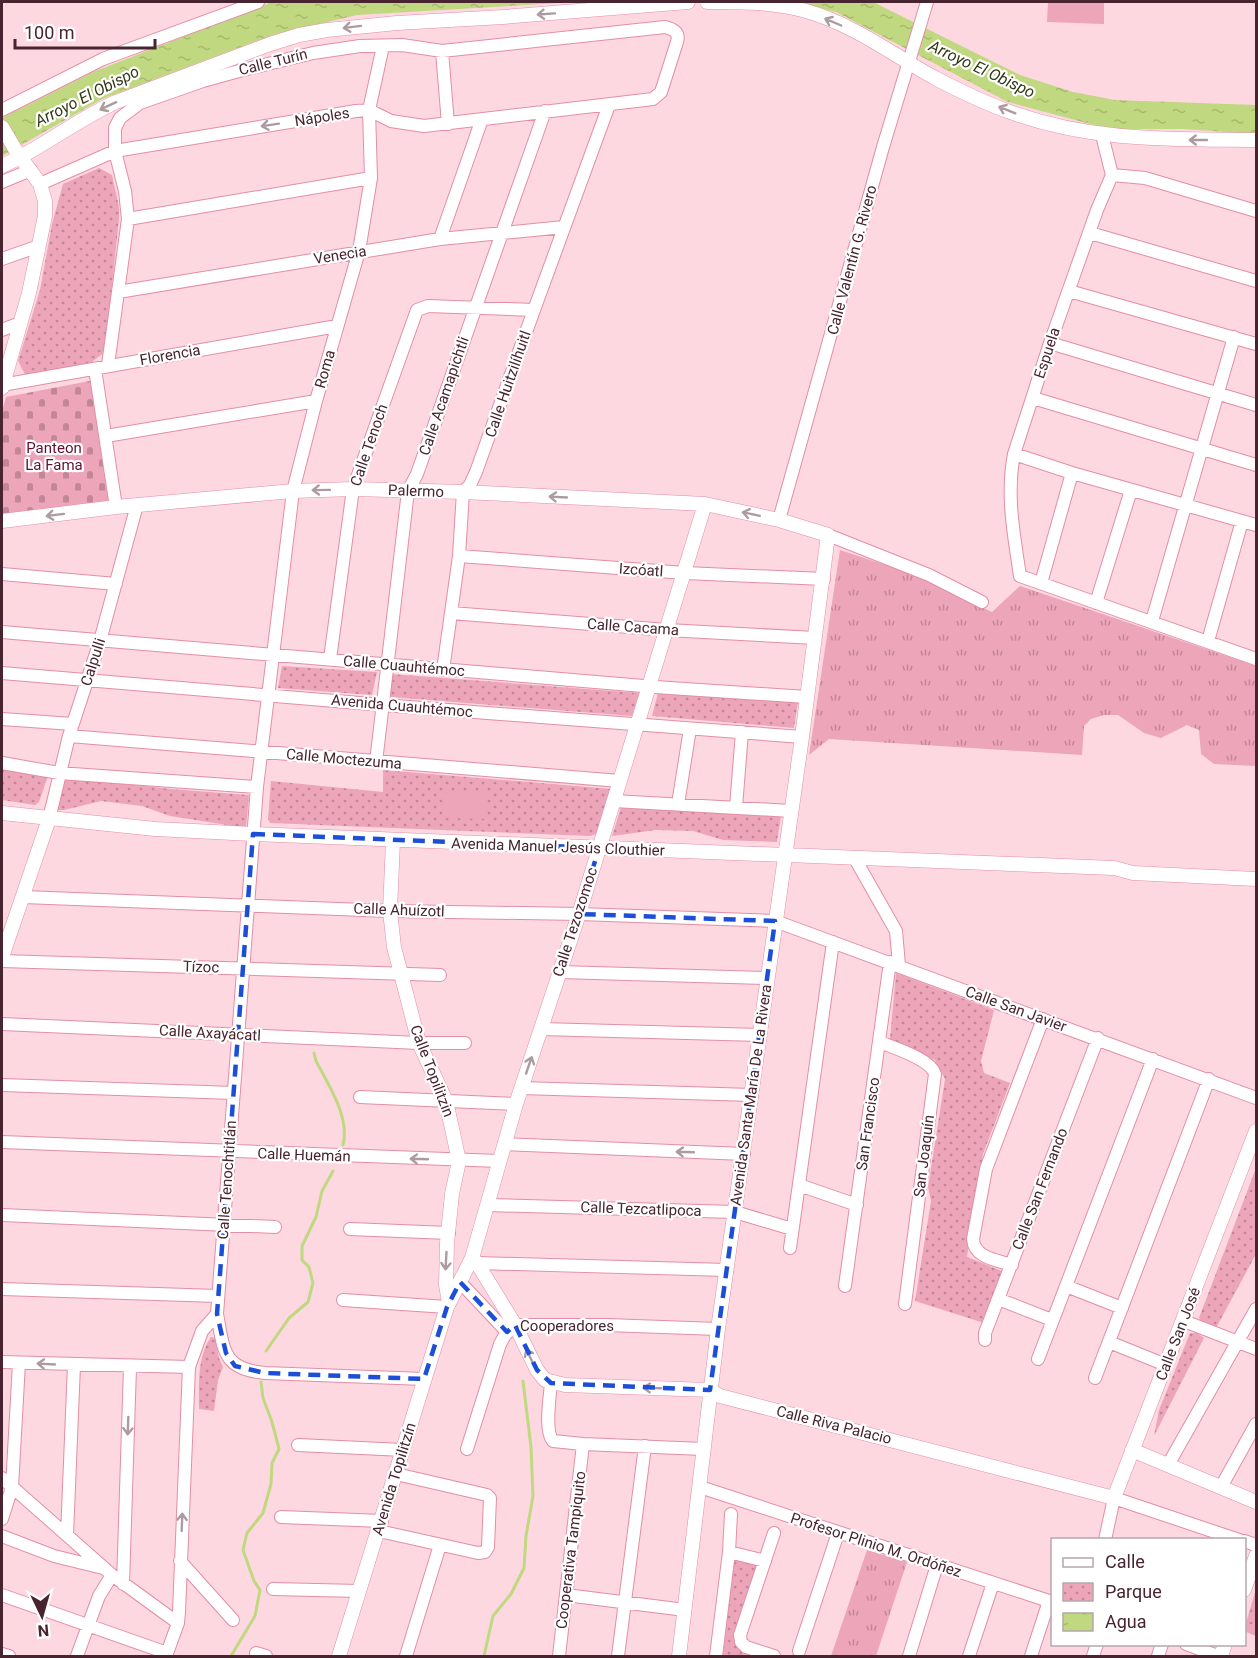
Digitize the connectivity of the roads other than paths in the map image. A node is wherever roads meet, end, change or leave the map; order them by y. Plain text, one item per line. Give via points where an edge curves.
1 (258, 2) edge
2 (688, 2) edge
3 (707, 2) edge
4 (926, 5) edge
5 (383, 45) junction
6 (442, 51) junction
7 (909, 59) junction
8 (648, 99) joint
9 (609, 105) junction
10 (2, 110) edge
11 (369, 110) junction
12 (545, 111) junction
13 (482, 119) junction
14 (448, 124) junction
15 (2, 127) edge
16 (1102, 135) junction
17 (1257, 140) edge
18 (115, 151) junction
19 (20, 155) junction
20 (2, 166) edge
21 (31, 170) junction
22 (1112, 175) junction
23 (371, 178) junction
24 (2, 182) edge
25 (40, 184) junction
26 (1257, 211) edge
27 (128, 219) junction
28 (564, 227) junction
29 (1090, 233) junction
30 (503, 234) junction
31 (440, 239) junction
32 (39, 246) junction
33 (359, 252) junction
34 (2, 259) edge
35 (1257, 281) edge
36 (1069, 291) junction
37 (118, 292) junction
38 (475, 307) junction
39 (534, 310) junction
40 (20, 323) junction
41 (337, 326) junction
42 (2, 330) edge
43 (1234, 337) junction
44 (1050, 343) junction
45 (1257, 344) edge
46 (108, 366) junction
47 (95, 369) junction
48 (3, 379) edge
49 (1219, 394) junction
50 (1033, 398) junction
51 (316, 401) junction
52 (1257, 405) edge
53 (106, 436) junction
54 (1203, 449) junction
55 (1014, 454) junction
56 (1257, 465) edge
57 (1072, 473) junction
58 (353, 489) junction
59 (293, 490) junction
60 (1131, 490) junction
61 (408, 491) junction
62 (463, 492) junction
63 (705, 504) junction
64 (1186, 504) junction
65 (137, 506) junction
66 (116, 507) junction
67 (779, 520) junction
68 (2, 521) edge
69 (1242, 521) junction
70 (1257, 525) edge
71 (828, 535) junction
72 (459, 556) junction
73 (685, 573) junction
74 (2, 574) edge
75 (824, 579) junction
76 (1041, 583) junction
77 (116, 584) junction
78 (982, 602) dead end
79 (1096, 603) junction
80 (451, 613) junction
81 (1152, 621) junction
82 (667, 630) junction
83 (2, 632) edge
84 (815, 638) junction
85 (100, 641) junction
86 (1208, 641) junction
87 (273, 654) junction
88 (330, 659) junction
89 (1257, 659) edge
90 (388, 665) junction
91 (444, 670) junction
92 (2, 673) edge
93 (87, 679) junction
94 (650, 687) junction
95 (268, 695) junction
96 (807, 697) junction
97 (383, 705) junction
98 (2, 719) edge
99 (638, 724) junction
100 (690, 729) junction
101 (71, 730) junction
102 (742, 732) junction
103 (802, 737) junction
104 (261, 752) junction
105 (376, 762) junction
106 (2, 763) edge
107 (59, 773) junction
108 (620, 781) junction
109 (257, 787) junction
110 (614, 801) junction
111 (678, 804) junction
112 (736, 807) junction
113 (791, 811) junction
114 (2, 813) edge
115 (49, 819) junction
116 (253, 834) junction
117 (393, 841) junction
118 (599, 848) junction
119 (784, 855) junction
120 (854, 857) junction
121 (1114, 868) junction
122 (1257, 870) edge
123 (1257, 879) edge
124 (23, 897) junction
125 (248, 905) junction
126 (390, 911) junction
127 (579, 914) junction
128 (775, 921) junction
129 (833, 942) junction
130 (2, 959) edge
131 (894, 964) junction
132 (242, 969) junction
133 (560, 972) junction
134 (400, 974) junction
135 (440, 975) dead end
136 (767, 978) junction
137 (1042, 1019) junction
138 (2, 1024) edge
139 (541, 1029) junction
140 (237, 1034) junction
141 (759, 1035) junction
142 (1098, 1038) junction
143 (880, 1042) junction
144 (419, 1043) junction
145 (465, 1043) dead end
146 (1153, 1059) junction
147 (1209, 1079) junction
148 (2, 1085) edge
149 (521, 1088) junction
150 (234, 1093) junction
151 (752, 1095) junction
152 (360, 1097) dead end
153 (1257, 1098) edge
154 (446, 1101) junction
155 (516, 1104) junction
156 (1257, 1131) edge
157 (2, 1142) edge
158 (504, 1144) junction
159 (229, 1152) junction
160 (744, 1154) junction
161 (459, 1161) junction
162 (499, 1161) junction
163 (800, 1185) junction
164 (488, 1204) junction
165 (857, 1205) junction
166 (735, 1212) junction
167 (2, 1215) edge
168 (224, 1224) junction
169 (275, 1227) dead end
170 (350, 1229) dead end
171 (792, 1229) junction
172 (449, 1233) junction
173 (790, 1248) dead end
174 (475, 1260) junction
175 (1012, 1265) junction
176 (726, 1270) junction
177 (460, 1282) junction
178 (845, 1286) dead end
179 (1066, 1286) junction
180 (2, 1289) edge
181 (218, 1296) junction
182 (998, 1299) junction
183 (343, 1300) dead end
184 (905, 1304) dead end
185 (448, 1305) junction
186 (1122, 1308) junction
187 (1257, 1309) edge
188 (217, 1314) junction
189 (1052, 1320) junction
190 (1184, 1321) junction
191 (511, 1328) junction
192 (718, 1329) junction
193 (985, 1340) dead end
194 (1109, 1342) junction
195 (1238, 1342) junction
196 (1257, 1349) edge
197 (1038, 1359) dead end
198 (2, 1362) edge
199 (19, 1363) junction
200 (74, 1365) junction
201 (1166, 1365) junction
202 (130, 1367) junction
203 (189, 1367) junction
204 (1095, 1378) dead end
205 (424, 1379) junction
206 (551, 1383) junction
207 (710, 1390) junction
208 (1255, 1429) edge
209 (584, 1444) junction
210 (298, 1445) dead end
211 (645, 1446) junction
212 (468, 1449) dead end
213 (704, 1449) junction
214 (403, 1450) junction
215 (1132, 1450) junction
216 (1168, 1465) junction
217 (396, 1474) junction
218 (2, 1478) edge
219 (12, 1487) junction
220 (700, 1487) junction
221 (1221, 1487) junction
222 (1113, 1498) junction
223 (1257, 1502) edge
224 (731, 1514) dead end
225 (281, 1517) dead end
226 (2, 1519) edge
227 (380, 1526) junction
228 (774, 1533) dead end
229 (838, 1533) junction
230 (67, 1535) junction
231 (2, 1536) edge
232 (1106, 1538) edge
233 (1236, 1538) edge
234 (440, 1545) junction
235 (729, 1552) junction
236 (1257, 1556) edge
237 (180, 1561) junction
238 (765, 1561) junction
239 (937, 1565) junction
240 (108, 1572) junction
241 (993, 1583) junction
242 (123, 1584) junction
243 (1246, 1587) edge
244 (273, 1589) dead end
245 (359, 1591) junction
246 (2, 1595) edge
247 (566, 1595) junction
248 (1051, 1601) edge
249 (624, 1602) junction
250 (685, 1610) junction
251 (233, 1620) dead end
252 (178, 1623) junction
253 (88, 1625) junction
254 (1192, 1646) edge
255 (799, 1651) dead end
256 (2, 1654) edge
257 (166, 1655) edge
258 (9, 1656) edge
259 (77, 1656) edge
260 (339, 1656) edge
261 (406, 1656) edge
262 (559, 1656) edge
263 (618, 1656) edge
264 (680, 1656) edge
265 (716, 1656) edge
266 (774, 1656) edge
267 (909, 1656) edge
268 (969, 1656) edge
269 (1031, 1656) edge
270 (1219, 1656) edge

1 - 10 street via 103,59
2 -> 19 street via 354,26 299,35 116,102
7 -> 3 street via 807,11 774,4
4 - 7 street, Calle Valentín G. Rivero
5 - 6 street, Calle Turín
5 - 11 street, Roma
5 - 18 street, Calle Turín via 313,53 203,81 140,103 116,123
6 - 8 street, Calle Turín via 665,27 678,34 677,42 661,92
6 - 14 street
16 -> 7 street via 1008,111 937,79
7 - 67 street, Calle Valentín G. Rivero
8 - 9 street, Nápoles
9 - 12 street, Nápoles
9 - 28 street, Calle Huitzilíhuitl
11 - 14 street, Nápoles via 407,125
11 -> 18 street, Nápoles
11 - 23 street, Roma
12 - 13 street, Nápoles
12 - 30 street, Calle Acamapichtli
13 - 14 street, Nápoles
13 - 31 street
15 - 19 street
17 -> 16 street
16 - 22 street
18 - 25 street, Nápoles
18 - 27 street
19 - 20 street
19 - 21 street
21 - 24 street
21 - 25 street
22 - 26 street via 1145,178
22 - 29 street, Espuela
23 - 27 street
23 - 33 street, Roma
25 - 32 street via 45,216
27 - 37 street
28 - 30 street, Venecia
28 - 39 street, Calle Huitzilíhuitl
29 - 35 street
29 - 36 street, Espuela
30 - 31 street, Venecia
30 - 38 street, Calle Acamapichtli
31 - 33 street, Venecia
32 - 34 street
32 - 40 street
33 - 37 street, Venecia
33 - 41 street, Roma
36 - 43 street
36 - 44 street, Espuela
37 - 46 street
38 - 39 street
38 - 58 street, Calle Tenoch via 420,308 416,313
38 - 61 street, Calle Acamapichtli
39 - 62 street, Calle Huitzilíhuitl via 476,472
40 - 42 street
40 - 48 street
41 - 46 street, Florencia
41 - 51 street, Roma
43 - 45 street
43 - 49 street
44 - 49 street
44 - 50 street, Espuela
46 - 47 street, Florencia
47 - 48 street, Florencia
47 - 53 street
49 - 52 street
49 - 54 street
50 - 54 street
50 - 55 street, Espuela
51 - 53 street
51 - 59 street, Roma
53 - 66 street
54 - 56 street
54 - 64 street
55 - 57 street
55 - 76 street, Espuela via 1010,512 1020,576
57 - 60 street
57 - 76 street
58 -> 59 street, Palermo
58 - 61 street, Palermo
58 - 88 street, Calle Tenoch
59 - 65 street, Palermo
59 - 87 street, Roma
60 - 64 street
60 - 79 street
61 - 62 street, Palermo
61 - 90 street, Calle Acamapichtli
63 -> 62 street, Palermo
62 - 72 street, Calle Huitzilíhuitl
67 -> 63 street, Palermo
63 - 73 street, Calle Tezozomoc
64 - 69 street
64 - 81 street
65 - 66 street, Palermo
65 - 77 street, Calpulli
66 -> 68 street, Palermo
67 - 71 street, Palermo
69 - 70 street
69 - 86 street
71 - 75 street, Avenida Santa María De La Rivera
71 - 78 street via 929,575
72 - 73 street, Izcóatl
72 - 80 street, Calle Huitzilíhuitl
73 - 75 street, Izcóatl
73 - 82 street, Calle Tezozomoc
74 - 77 street
75 - 84 street, Avenida Santa María De La Rivera
76 - 79 street
77 - 85 street, Calpulli
79 - 81 street
80 - 82 street, Calle Cacama
80 - 91 street, Calle Huitzilíhuitl
81 - 86 street
82 - 84 street, Calle Cacama
82 - 94 street, Calle Tezozomoc
83 - 85 street, Calle Cuauhtémoc
84 - 96 street, Avenida Santa María De La Rivera
85 - 87 street, Calle Cuauhtémoc
85 - 93 street, Calpulli
86 - 89 street
87 - 88 street, Calle Cuauhtémoc
87 - 95 street, Roma
88 - 90 street, Calle Cuauhtémoc
90 - 91 street, Calle Cuauhtémoc
90 - 97 street, Calle Acamapichtli
91 - 94 street, Calle Cuauhtémoc
92 - 93 street, Avenida Cuauhtémoc
93 - 95 street, Avenida Cuauhtémoc
93 - 101 street, Calpulli
94 - 96 street, Calle Cuauhtémoc
94 - 99 street, Calle Tezozomoc
95 - 97 street, Avenida Cuauhtémoc
95 - 104 street, Calle Tenochtitlán
96 - 103 street, Avenida Santa María De La Rivera
97 - 99 street, Avenida Cuauhtémoc
97 - 105 street, Calle Acamapichtli
98 - 101 street, Calle Moctezuma
99 - 100 street, Avenida Cuauhtémoc
99 - 108 street, Calle Tezozomoc
100 - 102 street, Avenida Cuauhtémoc
100 - 111 street
101 - 104 street, Calle Moctezuma
101 - 107 street, Calpulli
102 - 103 street, Avenida Cuauhtémoc
102 - 112 street
103 - 113 street, Avenida Santa María De La Rivera
104 - 105 street, Calle Moctezuma
104 - 109 street, Calle Tenochtitlán
105 - 108 street, Calle Moctezuma
106 - 107 street
107 - 109 street
107 - 115 street, Calpulli
108 - 110 street, Calle Tezozomoc
109 - 116 street, Calle Tenochtitlán
110 - 111 street
110 - 118 street, Calle Tezozomoc
111 - 112 street
112 - 113 street
113 - 119 street, Avenida Santa María De La Rivera
114 - 115 street, Avenida Manuel Jesús Clouthier
115 - 116 street, Avenida Manuel Jesús Clouthier
115 - 124 street
116 - 117 street, Avenida Manuel Jesús Clouthier
116 - 125 street, Calle Tenochtitlán
117 - 118 street, Avenida Manuel Jesús Clouthier
117 - 126 street, Calle Topilitzin
118 - 119 street, Avenida Manuel Jesús Clouthier
118 - 127 street, Calle Tezozomoc
119 - 120 street, Avenida Manuel Jesús Clouthier
119 - 128 street, Avenida Santa María De La Rivera
120 - 121 street, Avenida Manuel Jesús Clouthier
120 - 131 street, San Francisco via 896,931
121 - 122 street, Avenida Manuel Jesús Clouthier
121 - 123 street, Avenida Manuel Jesús Clouthier via 1133,873
124 - 125 street, Calle Ahuízotl
124 - 130 street
125 - 126 street, Calle Ahuízotl
125 - 132 street, Calle Tenochtitlán
126 - 127 street, Calle Ahuízotl
126 - 134 street, Calle Topilitzin
127 - 128 street, Calle Ahuízotl
127 - 133 street, Calle Tezozomoc
128 - 129 street, Calle San Javier
128 - 136 street, Avenida Santa María De La Rivera
129 - 131 street, Calle San Javier
129 - 163 street
130 - 132 street, Tízoc
131 - 137 street, Calle San Javier
131 - 143 street, San Francisco
132 - 134 street, Tízoc
132 - 140 street, Calle Tenochtitlán
133 - 136 street
133 - 139 street, Calle Tezozomoc
134 - 135 street, Tízoc
134 - 144 street, Calle Topilitzin
136 - 141 street, Avenida Santa María De La Rivera
137 - 142 street, Calle San Javier
137 - 175 street via 986,1169 974,1239 975,1250
138 - 140 street, Calle Axayácatl
139 - 141 street
149 -> 139 street, Calle Tezozomoc
140 - 144 street, Calle Axayácatl
140 - 150 street, Calle Tenochtitlán
141 - 151 street, Avenida Santa María De La Rivera
142 - 146 street, Calle San Javier
142 - 175 street, Calle San Fernando
143 - 165 street, San Francisco
143 - 184 street, San Joaquín via 922,1060 935,1074
144 - 145 street, Calle Axayácatl
144 - 154 street, Calle Topilitzin
146 - 147 street, Calle San Javier
146 - 179 street
147 - 153 street, Calle San Javier
147 - 186 street
148 - 150 street
149 - 151 street
149 - 155 street, Calle Tezozomoc
150 - 159 street, Calle Tenochtitlán
151 - 160 street, Avenida Santa María De La Rivera
152 - 154 street
154 - 155 street
154 - 161 street, Calle Topilitzin
155 - 158 street, Calle Tezozomoc
156 - 190 street, Calle San José
157 - 159 street, Calle Huemán
160 -> 158 street
158 - 162 street, Calle Tezozomoc
161 -> 159 street, Calle Huemán
159 - 168 street, Calle Tenochtitlán
160 - 166 street, Avenida Santa María De La Rivera
161 - 162 street, Calle Huemán
161 - 172 street, Calle Topilitzin
162 - 164 street, Calle Tezozomoc
163 - 165 street
163 - 171 street
164 - 166 street, Calle Tezcatlipoca
164 - 174 street, Calle Tezozomoc
165 - 178 street, San Francisco
166 - 171 street, Calle Tezcatlipoca
166 - 176 street, Avenida Santa María De La Rivera
167 - 168 street
168 - 169 street
168 - 181 street, Calle Tenochtitlán
170 - 172 street
171 - 173 street
172 -> 185 street, Calle Topilitzin
174 - 176 street
174 - 177 street, Calle Tezozomoc
174 - 191 street
175 - 182 street, Calle San Fernando
176 - 192 street, Avenida Santa María De La Rivera
177 - 185 street, Calle Tezozomoc
177 - 191 street
179 - 186 street
179 - 189 street
180 - 181 street
181 - 188 street, Calle Tenochtitlán
182 - 189 street
182 - 193 street, Calle San Fernando
183 - 185 street
185 - 205 street, Avenida Topilitzín
186 - 194 street
187 - 195 street
188 - 203 street via 202,1331
188 - 205 street, Calle Tenochtitlán via 230,1360 246,1370
189 - 197 street
190 - 195 street
190 - 201 street, Calle San José
191 - 192 street, Cooperadores via 607,1325
206 -> 191 street via 537,1370
191 - 212 street, Cooperadores via 500,1344
192 - 207 street, Avenida Santa María De La Rivera
194 - 201 street
194 - 204 street
195 - 196 street
195 - 216 street
198 - 199 street
200 -> 199 street
199 - 219 street
200 - 202 street
200 - 230 street
201 - 215 street, Calle San José
202 - 203 street
202 -> 242 street
237 -> 203 street
205 - 214 street, Avenida Topilitzín
207 -> 206 street, Calle Riva Palacio
206 - 209 street via 550,1438
207 - 213 street, Avenida Santa María De La Rivera
207 - 222 street, Calle Riva Palacio via 720,1396
208 - 221 street
209 - 211 street
209 - 247 street, Cooperativa Tampiquito
210 - 214 street
211 - 213 street
211 - 249 street
213 - 220 street, Avenida Santa María De La Rivera
214 - 217 street, Avenida Topilitzín
215 - 216 street
215 - 222 street, Calle San José
216 - 221 street
217 - 227 street, Avenida Topilitzín
217 - 234 street via 490,1498 485,1552
218 - 219 street
219 - 226 street
219 - 230 street
220 - 229 street, Profesor Plinio M. Ordóñez
220 - 250 street, Avenida Santa María De La Rivera
221 - 223 street
222 - 232 street, Calle San José
222 - 233 street
224 - 235 street
225 - 227 street
227 - 234 street
227 - 245 street, Avenida Topilitzín
228 - 238 street
229 - 239 street, Profesor Plinio M. Ordóñez
229 - 255 street
230 - 240 street
231 - 240 street via 54,1557
234 - 261 street
235 - 238 street
235 - 265 street
236 - 243 street
237 - 251 street
237 - 252 street
238 - 266 street via 740,1635 746,1647
239 - 241 street, Profesor Plinio M. Ordóñez
239 - 267 street
240 - 242 street
240 - 253 street
241 - 248 street, Profesor Plinio M. Ordóñez
241 - 268 street
242 - 252 street
244 - 245 street
245 - 260 street, Avenida Topilitzín
246 - 253 street
247 - 249 street
247 - 262 street, Cooperativa Tampiquito
248 - 269 street
249 - 250 street
249 - 263 street
250 - 264 street, Avenida Santa María De La Rivera
252 - 257 street
253 - 257 street
253 - 259 street
254 - 270 street
256 - 258 street

